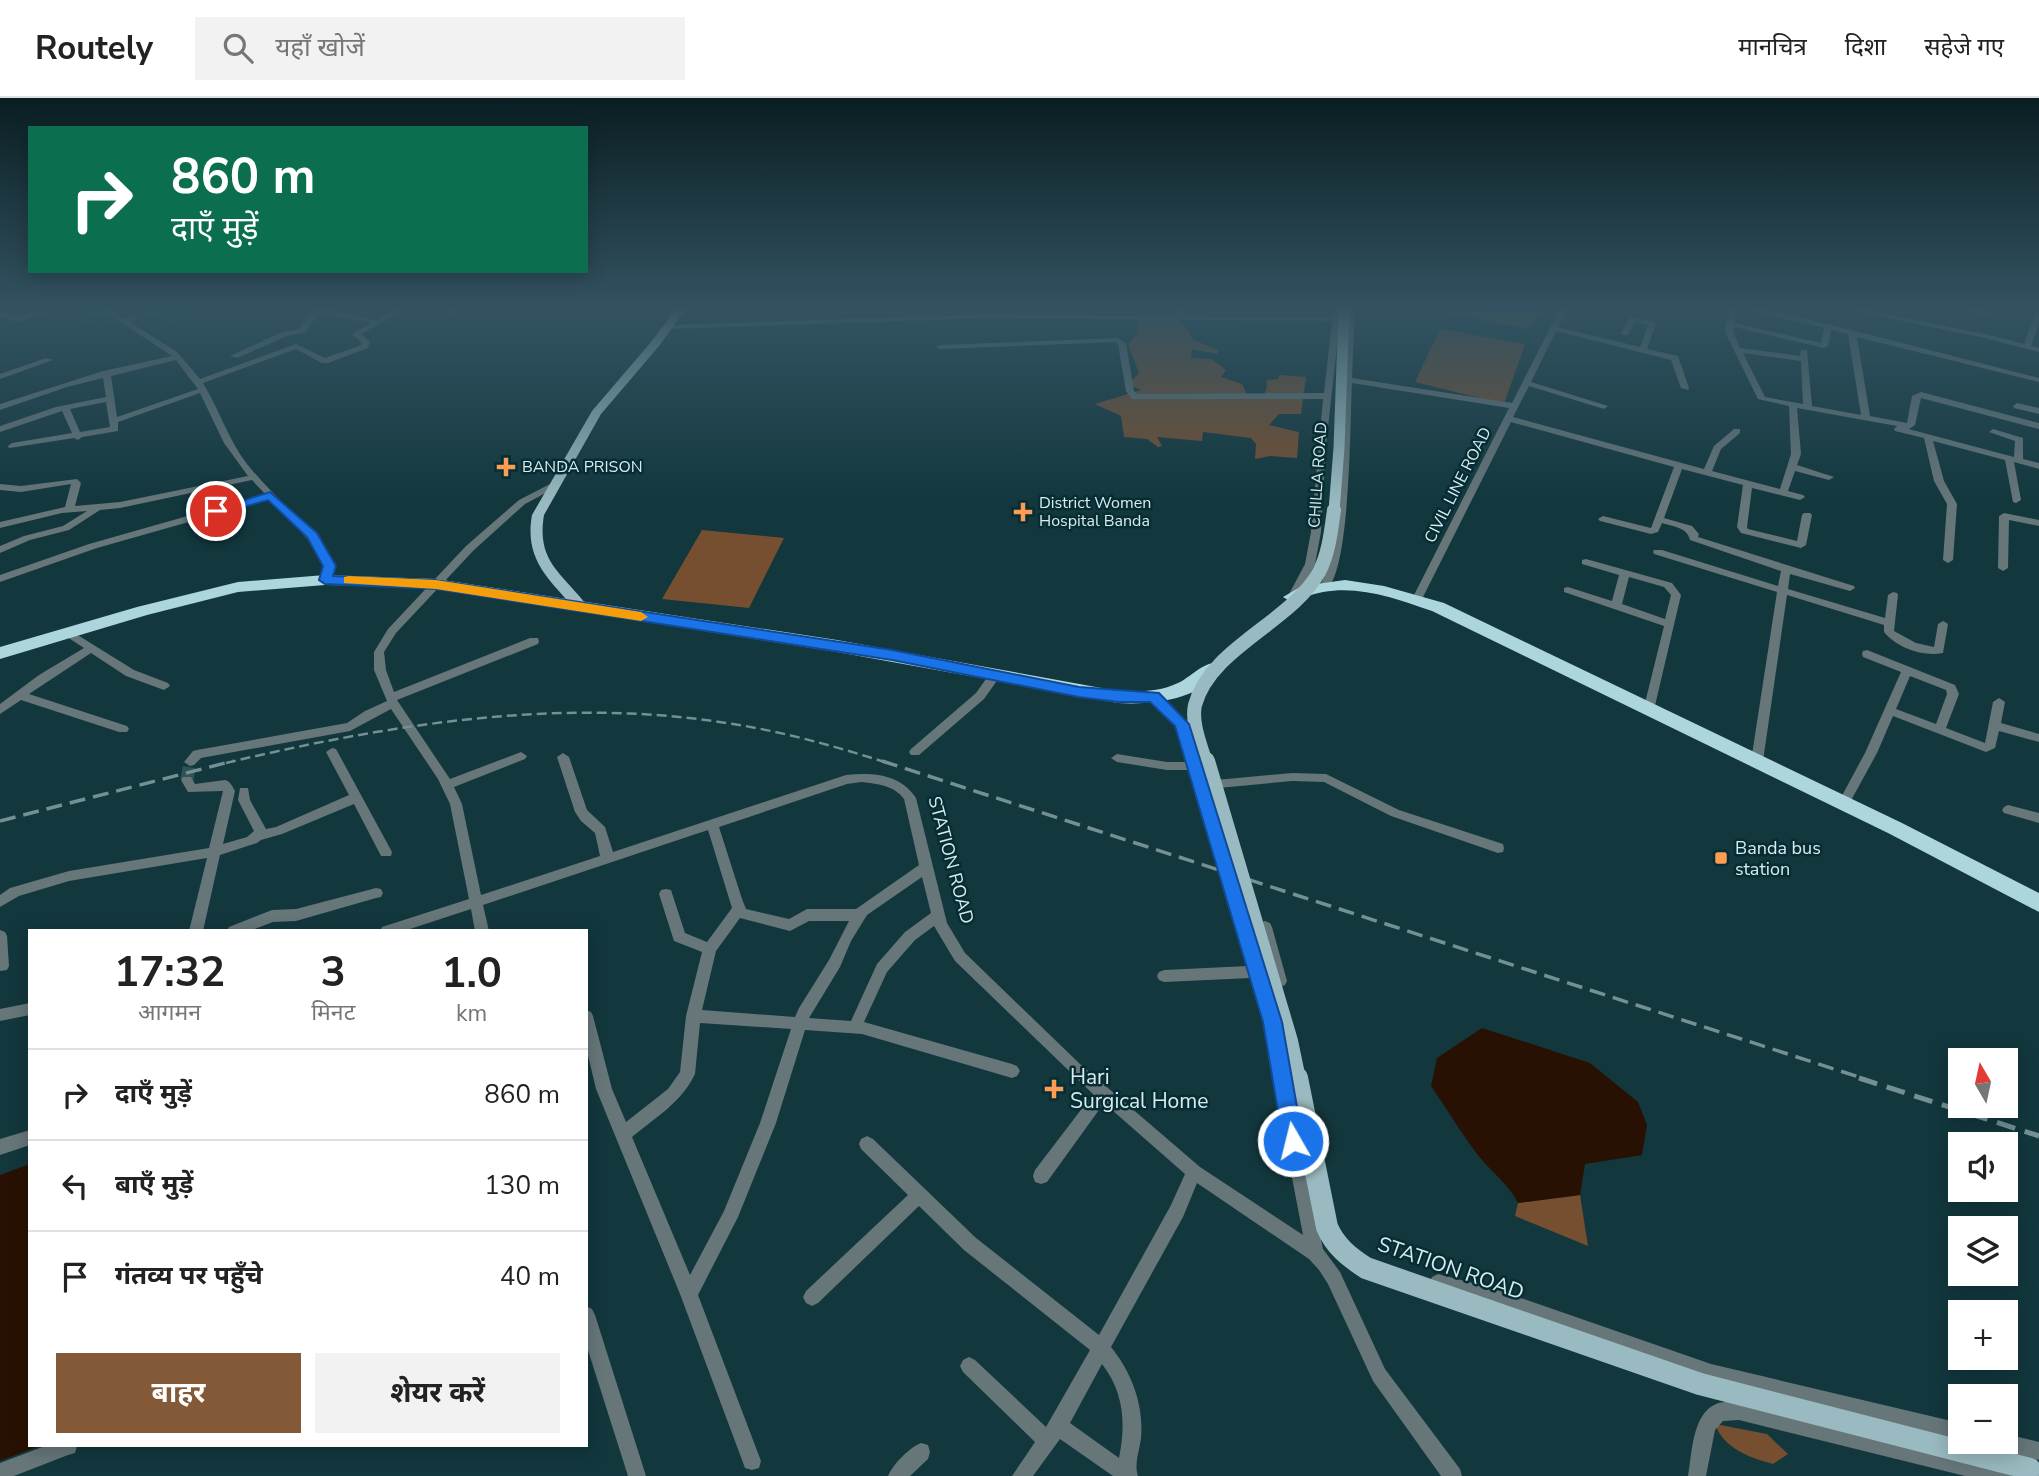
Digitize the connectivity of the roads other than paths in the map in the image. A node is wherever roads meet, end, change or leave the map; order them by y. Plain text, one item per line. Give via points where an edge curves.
1 (102, 374) edge
2 (106, 374) edge
3 (191, 374) edge
4 (228, 374) edge
5 (628, 374) edge
6 (1127, 374) edge
7 (1331, 374) edge
8 (1338, 374) edge
9 (1349, 374) edge
10 (1530, 374) edge
11 (1680, 374) edge
12 (1749, 374) edge
13 (1805, 374) edge
14 (1859, 374) edge
15 (2014, 374) edge
16 (1349, 380) junction
17 (2039, 380) edge
18 (1526, 383) junction
19 (200, 386) junction
20 (1685, 388) dead end
21 (1328, 396) junction
22 (111, 398) junction
23 (1516, 405) junction
24 (1604, 406) dead end
25 (1793, 406) junction
26 (2017, 406) dead end
27 (0, 407) edge
28 (65, 408) junction
29 (1808, 409) junction
30 (2039, 411) edge
31 (1509, 419) junction
32 (1866, 419) junction
33 (115, 420) junction
34 (1893, 424) junction
35 (2039, 426) edge
36 (0, 429) edge
37 (1737, 431) dead end
38 (1993, 432) dead end
39 (78, 437) junction
40 (1928, 438) junction
41 (12, 446) dead end
42 (2014, 460) junction
43 (1679, 466) junction
44 (2039, 466) edge
45 (1792, 467) junction
46 (1707, 473) junction
47 (254, 477) junction
48 (1829, 477) dead end
49 (1748, 483) junction
50 (552, 486) junction
51 (0, 487) edge
52 (1783, 493) junction
53 (270, 496) junction
54 (1800, 497) dead end
55 (2016, 500) dead end
56 (100, 508) junction
57 (69, 509) junction
58 (1807, 515) dead end
59 (1603, 519) dead end
60 (1659, 519) junction
61 (2039, 523) edge
62 (0, 525) edge
63 (1692, 538) junction
64 (0, 550) edge
65 (1658, 552) dead end
66 (1685, 559) junction
67 (1948, 560) dead end
68 (1586, 562) dead end
69 (2003, 568) dead end
70 (1786, 569) junction
71 (1625, 573) junction
72 (0, 579) edge
73 (325, 580) junction
74 (436, 584) junction
75 (1325, 587) junction
76 (1783, 588) junction
77 (1850, 588) dead end
78 (1568, 590) dead end
79 (1298, 594) junction
80 (1893, 595) dead end
81 (1417, 599) junction
82 (580, 607) junction
83 (1616, 607) junction
84 (1889, 623) junction
85 (1670, 624) junction
86 (1943, 624) dead end
87 (68, 633) junction
88 (534, 641) dead end
89 (90, 649) junction
90 (0, 653) edge
91 (1867, 654) dead end
92 (1907, 670) junction
93 (995, 675) junction
94 (164, 686) dead end
95 (20, 696) junction
96 (1154, 697) junction
97 (392, 700) junction
98 (1999, 702) dead end
99 (0, 710) edge
100 (1649, 711) junction
101 (1891, 711) junction
102 (1995, 726) junction
103 (124, 729) dead end
104 (1939, 730) junction
105 (2039, 738) edge
106 (332, 752) dead end
107 (915, 752) dead end
108 (521, 756) dead end
109 (563, 757) dead end
110 (1116, 758) dead end
111 (1757, 761) junction
112 (190, 762) dead end
113 (1194, 766) junction
114 (187, 780) dead end
115 (447, 785) junction
116 (1200, 786) junction
117 (244, 791) dead end
118 (357, 797) junction
119 (1844, 803) junction
120 (2008, 810) dead end
121 (2039, 818) edge
122 (712, 824) junction
123 (260, 835) junction
124 (1498, 848) dead end
125 (215, 852) junction
126 (386, 852) dead end
127 (607, 858) junction
128 (925, 868) junction
129 (376, 893) dead end
130 (666, 894) dead end
131 (1, 900) edge
132 (475, 901) junction
133 (2039, 903) edge
134 (739, 909) junction
135 (859, 915) junction
136 (938, 915) junction
137 (417, 926) edge
138 (1265, 927) dead end
139 (196, 929) edge
140 (239, 929) edge
141 (399, 929) edge
142 (482, 929) edge
143 (0, 936) edge
144 (710, 949) junction
145 (2, 966) dead end
146 (1258, 972) junction
147 (1164, 976) dead end
148 (28, 1009) edge
149 (0, 1014) edge
150 (693, 1016) junction
151 (588, 1024) edge
152 (800, 1024) junction
153 (855, 1027) junction
154 (1012, 1071) dead end
155 (1103, 1093) junction
156 (623, 1134) junction
157 (28, 1138) edge
158 (867, 1144) dead end
159 (0, 1147) edge
160 (1195, 1172) junction
161 (1041, 1176) dead end
162 (919, 1195) junction
163 (1315, 1253) junction
164 (689, 1294) junction
165 (812, 1297) dead end
166 (588, 1321) edge
167 (1100, 1347) junction
168 (968, 1366) dead end
169 (1948, 1429) edge
170 (1052, 1434) junction
171 (65, 1447) edge
172 (921, 1452) dead end
173 (2018, 1453) edge
174 (752, 1461) dead end
175 (2036, 1464) edge
176 (0, 1472) edge
177 (1127, 1474) edge
178 (637, 1476) edge
179 (897, 1476) edge
180 (1021, 1476) edge
181 (1453, 1476) edge
182 (1697, 1476) edge
183 (2003, 1476) edge

1 - 27 street
2 - 22 street
3 - 19 street
4 - 19 street
5 - 50 main road via 596,412
6 - 21 street via 1135,397
7 - 21 street
8 - 79 main road, CHILLA ROAD, bridge via 1335,491 1329,537 1319,573
9 - 16 street
10 - 18 street, CIVIL LINE ROAD
11 - 20 street
12 - 25 street via 1762,399
13 - 29 street
14 - 32 street
15 - 17 street
16 - 23 street
16 - 75 street via 1341,520
18 - 23 street, CIVIL LINE ROAD
18 - 24 street
19 - 33 street via 151,410
19 - 47 street
21 - 79 street via 1312,560
22 - 28 street
22 - 33 street
23 - 31 street, CIVIL LINE ROAD
25 - 29 street
25 - 45 street via 1797,447
26 - 30 street
28 - 36 street
28 - 39 street
29 - 32 street
31 - 43 street
31 - 81 street, CIVIL LINE ROAD
32 - 34 street
33 - 39 street via 113,430
34 - 35 street via 1911,425 1916,396 1921,395
34 - 40 street
37 - 46 street via 1717,448
38 - 42 street via 2020,440
39 - 41 street
40 - 42 street
40 - 67 street via 1939,481 1952,504
42 - 44 street
42 - 55 street
43 - 46 street
43 - 60 street
45 - 48 street
45 - 52 street
46 - 49 street
47 - 53 street
47 - 56 street
49 - 52 street
49 - 58 street via 1744,531 1801,545
50 - 74 street via 522,502
50 - 82 main road via 538,515 534,542 547,568
51 - 57 street via 22,489 74,481
52 - 54 street
53 - 72 street via 93,546
53 - 73 street via 312,535 329,566
56 - 57 street
56 - 64 street via 66,528
57 - 62 street
59 - 60 street via 1651,531
60 - 63 street via 1689,528
61 - 69 street via 2004,516
63 - 66 street
63 - 70 street
65 - 66 street
66 - 76 street
68 - 71 street
70 - 76 street
70 - 77 street
71 - 83 street
71 - 85 street via 1675,590
73 - 74 highway
73 - 87 highway via 227,589
74 - 82 highway
74 - 97 street via 392,631 379,652 380,670
75 - 79 highway
75 - 81 highway via 1364,588
76 - 84 street
76 - 111 street
78 - 83 street
79 - 96 highway via 1198,682
79 - 175 main road, STATION ROAD, bridge via 1209,678 1195,707 1197,732 1289,1041 1322,1211 1332,1239 1366,1268 1700,1384
80 - 84 street
81 - 100 highway
82 - 93 highway
83 - 85 street
84 - 86 street via 1889,632 1896,639 1935,651 1940,647
85 - 100 street
87 - 89 street
87 - 90 highway
88 - 97 street
89 - 94 street via 130,673
89 - 95 street
91 - 92 street
92 - 101 street
92 - 104 street via 1953,691
93 - 96 highway via 1079,692
93 - 107 street via 980,696
95 - 99 street
95 - 103 street
96 - 113 street via 1182,724
97 - 112 street via 350,727 197,754
97 - 115 street
98 - 102 street
100 - 111 highway
101 - 104 street
101 - 119 street
102 - 104 street via 1986,748
102 - 105 street
106 - 118 street
108 - 115 street
109 - 127 street via 581,812 603,834
110 - 113 street
111 - 119 highway
113 - 116 street
114 - 125 street via 192,789 228,787
115 - 132 street via 456,804
116 - 124 street via 1326,778 1404,817
116 - 146 street
117 - 123 street
118 - 123 street
118 - 126 street
119 - 133 highway
120 - 121 street
122 - 127 street, STATION ROAD
122 - 128 street, STATION ROAD via 846,780 884,780 910,798
122 - 134 street
123 - 125 street
125 - 131 street via 69,876
125 - 139 street
127 - 132 street, STATION ROAD
128 - 135 street
128 - 136 street, STATION ROAD
129 - 140 street via 296,915 272,916
130 - 144 street via 679,937
132 - 137 street, STATION ROAD
132 - 142 street
134 - 135 street via 746,915 790,925 807,915
134 - 144 street
135 - 152 street
136 - 153 street via 910,936 882,968
136 - 155 street, STATION ROAD via 960,957
137 - 141 street, STATION ROAD
138 - 169 street via 1297,1042 1335,1217 1355,1250 1370,1259 1711,1373
143 - 145 street
144 - 150 street
146 - 147 street
146 - 163 street via 1278,1043
148 - 149 street
150 - 152 street
150 - 156 street via 687,1074 681,1086
151 - 156 street via 604,1089
152 - 153 street
152 - 164 street via 768,1123 730,1217
153 - 154 street
155 - 160 street, STATION ROAD
155 - 161 street
156 - 164 street
157 - 159 street
158 - 162 street
160 - 163 street, STATION ROAD
160 - 167 street
162 - 165 street
162 - 167 street via 970,1244
163 - 181 street, STATION ROAD via 1334,1278 1379,1375
164 - 174 street
166 - 178 street
167 - 170 street
167 - 177 street via 1124,1378 1130,1399 1134,1432
168 - 170 street
170 - 177 street
170 - 180 street
171 - 176 street
172 - 179 street
173 - 175 street
182 - 183 street via 1707,1425 1719,1412 1739,1411

